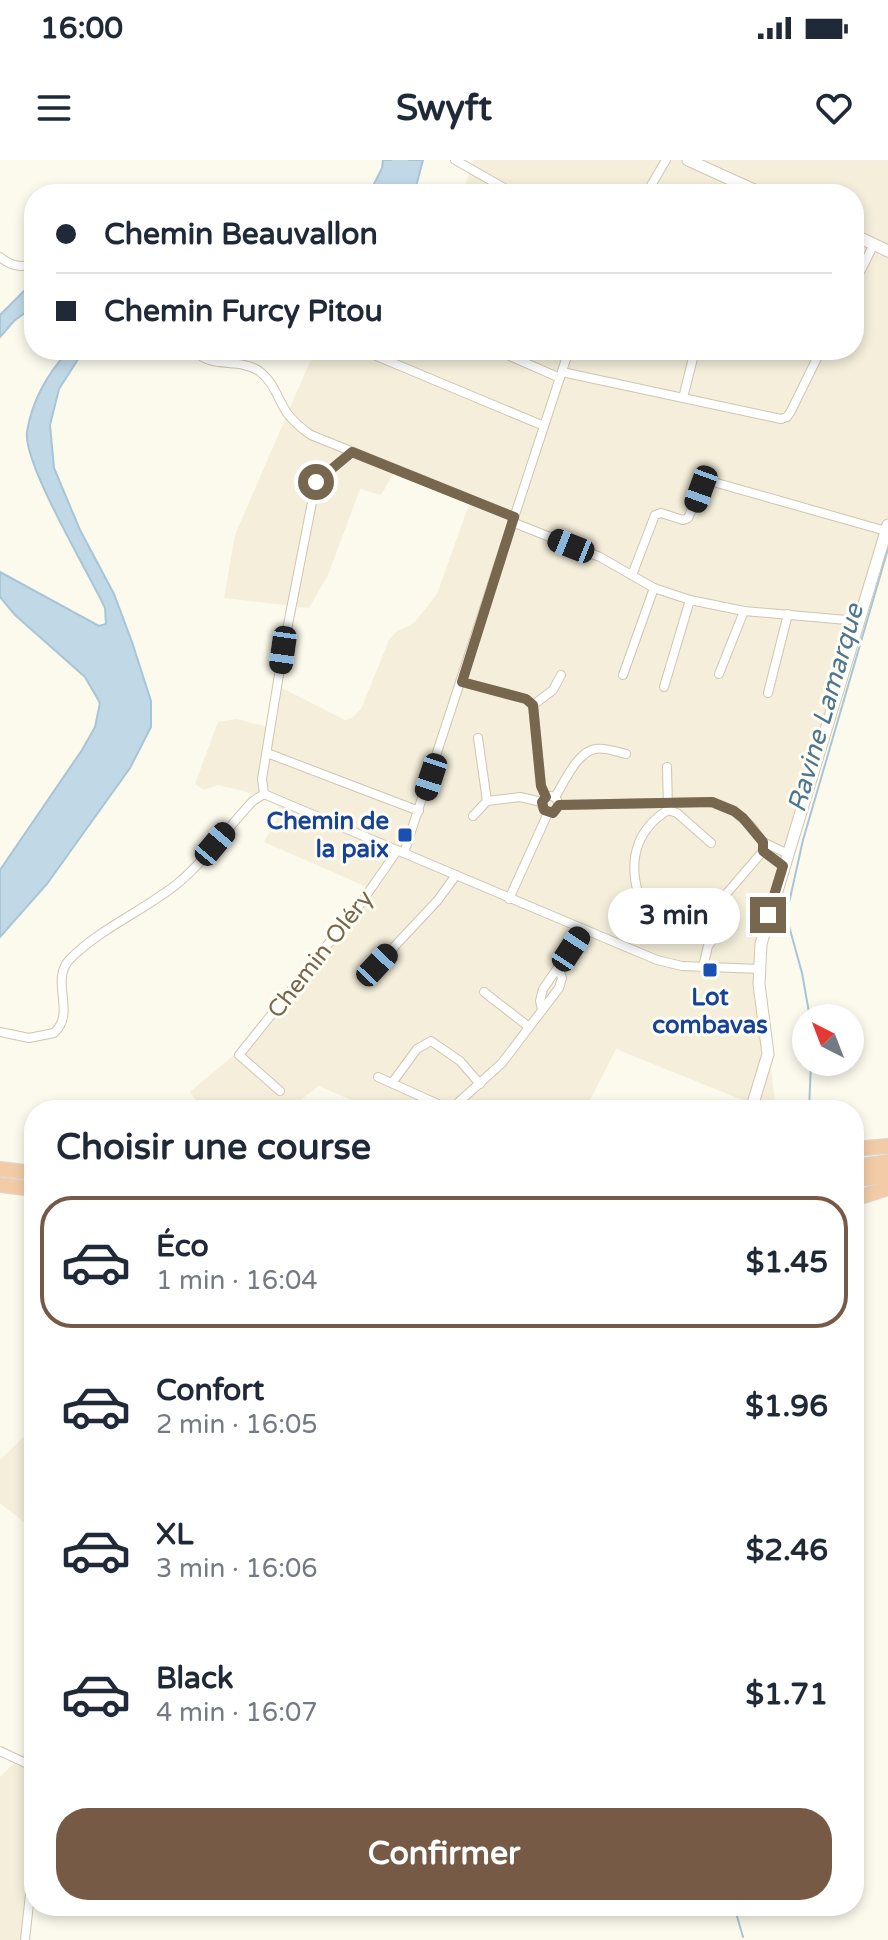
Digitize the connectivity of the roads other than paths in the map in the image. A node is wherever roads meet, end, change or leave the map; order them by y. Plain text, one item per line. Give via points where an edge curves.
1 (455, 160) edge
2 (666, 160) edge
3 (688, 160) edge
4 (497, 184) edge
5 (652, 184) edge
6 (741, 184) edge
7 (864, 240) edge
8 (874, 244) junction
9 (888, 251) edge
10 (0, 257) edge
11 (864, 264) edge
12 (24, 266) edge
13 (206, 360) edge
14 (386, 360) edge
15 (522, 360) edge
16 (566, 360) edge
17 (692, 360) edge
18 (816, 360) edge
19 (561, 375) junction
20 (683, 398) junction
21 (544, 426) junction
22 (352, 452) junction
23 (513, 519) junction
24 (887, 528) edge
25 (632, 575) junction
26 (654, 588) junction
27 (690, 600) junction
28 (744, 611) junction
29 (788, 614) junction
30 (858, 621) junction
31 (719, 674) dead end
32 (561, 675) dead end
33 (623, 675) dead end
34 (462, 682) junction
35 (664, 687) dead end
36 (768, 693) dead end
37 (533, 705) junction
38 (478, 738) dead end
39 (267, 753) junction
40 (626, 754) dead end
41 (667, 767) dead end
42 (264, 794) junction
43 (550, 800) junction
44 (487, 801) junction
45 (668, 806) junction
46 (419, 811) junction
47 (548, 813) junction
48 (473, 816) dead end
49 (711, 843) dead end
50 (763, 847) junction
51 (401, 852) junction
52 (786, 853) junction
53 (783, 866) junction
54 (456, 875) junction
55 (509, 899) junction
56 (640, 899) dead end
57 (584, 930) junction
58 (377, 965) dead end
59 (703, 967) junction
60 (760, 969) junction
61 (484, 992) dead end
62 (529, 1027) junction
63 (0, 1032) edge
64 (378, 1077) dead end
65 (392, 1083) junction
66 (480, 1084) junction
67 (280, 1091) dead end
68 (429, 1100) edge
69 (462, 1100) edge
70 (754, 1100) edge
71 (888, 1146) edge
72 (864, 1148) edge
73 (888, 1162) edge
74 (864, 1166) edge
75 (0, 1169) edge
76 (24, 1172) edge
77 (888, 1175) edge
78 (864, 1179) edge
79 (0, 1185) edge
80 (24, 1188) edge
81 (888, 1188) edge
82 (864, 1196) edge
83 (0, 1751) edge
84 (24, 1762) edge
85 (28, 1916) edge
86 (25, 1940) edge

1 - 4 street
2 - 5 street
3 - 6 street
7 - 8 street
8 - 9 street
8 - 11 street
10 - 12 street
13 - 22 street via 232,361 257,370 299,427
14 - 21 street
15 - 19 street
16 - 19 street
17 - 20 street
18 - 20 street via 787,417 781,419
19 - 20 street
19 - 21 street
21 - 23 street
22 - 23 street
22 - 39 street via 316,482
23 - 25 street
23 - 34 street
24 - 25 street via 710,481 688,518 655,515
24 - 30 street
25 - 26 street
26 - 27 street
26 - 33 street
27 - 28 street
27 - 35 street
28 - 29 street
28 - 31 street
29 - 30 street
29 - 36 street
30 - 52 street
32 - 37 street via 553,690
34 - 37 street
34 - 46 street
37 - 43 street via 541,786
38 - 44 street
39 - 42 street
39 - 46 street
40 - 43 street via 589,751
41 - 45 street
42 - 51 street
42 - 63 street via 177,884 69,960 61,981 65,1015 54,1033 29,1038
43 - 44 street
43 - 45 street
43 - 47 street via 544,810
43 - 47 street via 553,813
44 - 48 street
45 - 49 street
45 - 50 street via 702,800 720,804 743,818
45 - 56 street via 645,832 633,858
46 - 51 street
47 - 55 street
50 - 52 street
50 - 53 street
50 - 59 street via 721,900 721,929 708,946
51 - 54 street
51 - 67 street, Chemin Oléry via 239,1055
52 - 53 street
53 - 60 street via 761,944
54 - 55 street
54 - 58 street
55 - 57 street
57 - 59 street via 657,960
57 - 62 street via 543,989 542,1010
59 - 60 street
60 - 70 street via 768,1054
61 - 62 street
62 - 66 street
64 - 65 street
65 - 66 street via 417,1049 431,1041 460,1061
65 - 68 street
66 - 69 street
71 - 72 highway
73 - 74 highway
75 - 76 highway
77 - 78 highway
79 - 80 highway
81 - 82 highway
83 - 84 street
85 - 86 street

